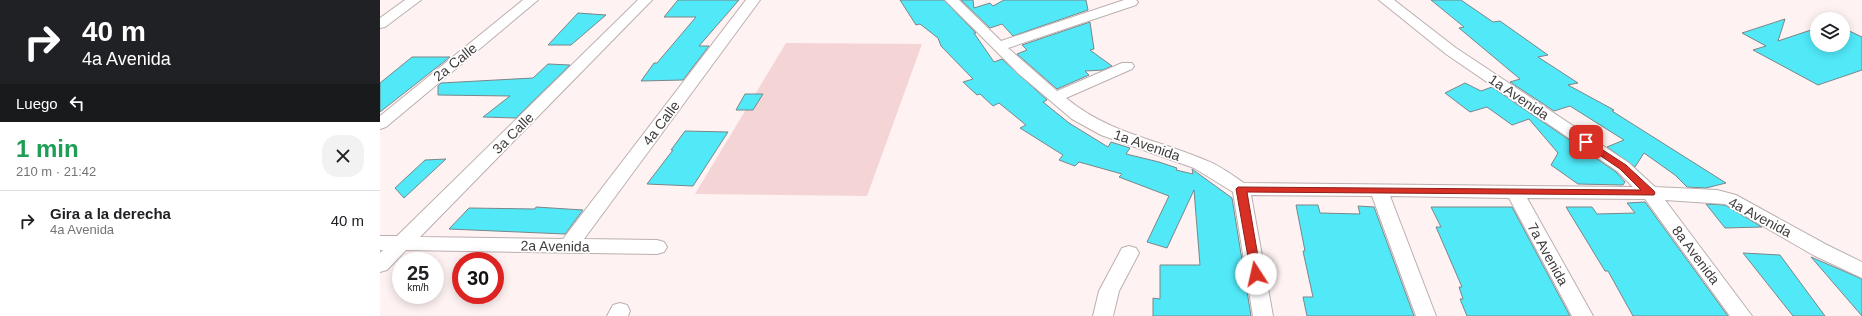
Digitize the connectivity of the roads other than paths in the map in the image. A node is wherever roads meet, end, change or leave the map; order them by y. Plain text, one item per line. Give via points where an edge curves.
1 (414, 0) edge
2 (531, 0) edge
3 (645, 0) edge
4 (753, 0) edge
5 (1386, 0) edge
6 (957, 1) edge
7 (1131, 2) dead end
8 (380, 24) edge
9 (999, 46) junction
10 (1127, 66) dead end
11 (1055, 97) junction
12 (380, 124) edge
13 (1241, 189) junction
14 (1380, 190) junction
15 (1514, 191) junction
16 (1650, 193) junction
17 (380, 243) edge
18 (403, 243) junction
19 (568, 246) junction
20 (657, 247) dead end
21 (1129, 253) dead end
22 (380, 265) edge
23 (1862, 271) edge
24 (1103, 316) edge
25 (1263, 316) edge
26 (1426, 316) edge
27 (1582, 316) edge
28 (1742, 316) edge

1 - 8 street
2 - 12 street, 2a Calle
3 - 18 street, 3a Calle
4 - 19 street, 4a Calle
5 - 16 street, 1a Avenida via 1451,51 1623,167
6 - 9 street, 1a Avenida
7 - 9 street
9 - 11 street, 1a Avenida
10 - 11 street
11 - 13 street, 1a Avenida via 1078,116 1107,131 1200,164
13 - 14 street, 4a Avenida
13 - 25 street
14 - 15 street, 4a Avenida
14 - 26 street
15 - 16 street, 4a Avenida
15 - 27 street, 7a Avenida
16 - 23 street, 4a Avenida via 1717,196 1730,199
16 - 28 street, 8a Avenida
17 - 18 street, 2a Avenida
18 - 19 street, 2a Avenida
18 - 22 street, 3a Calle
19 - 20 street, 2a Avenida
21 - 24 street via 1109,291

